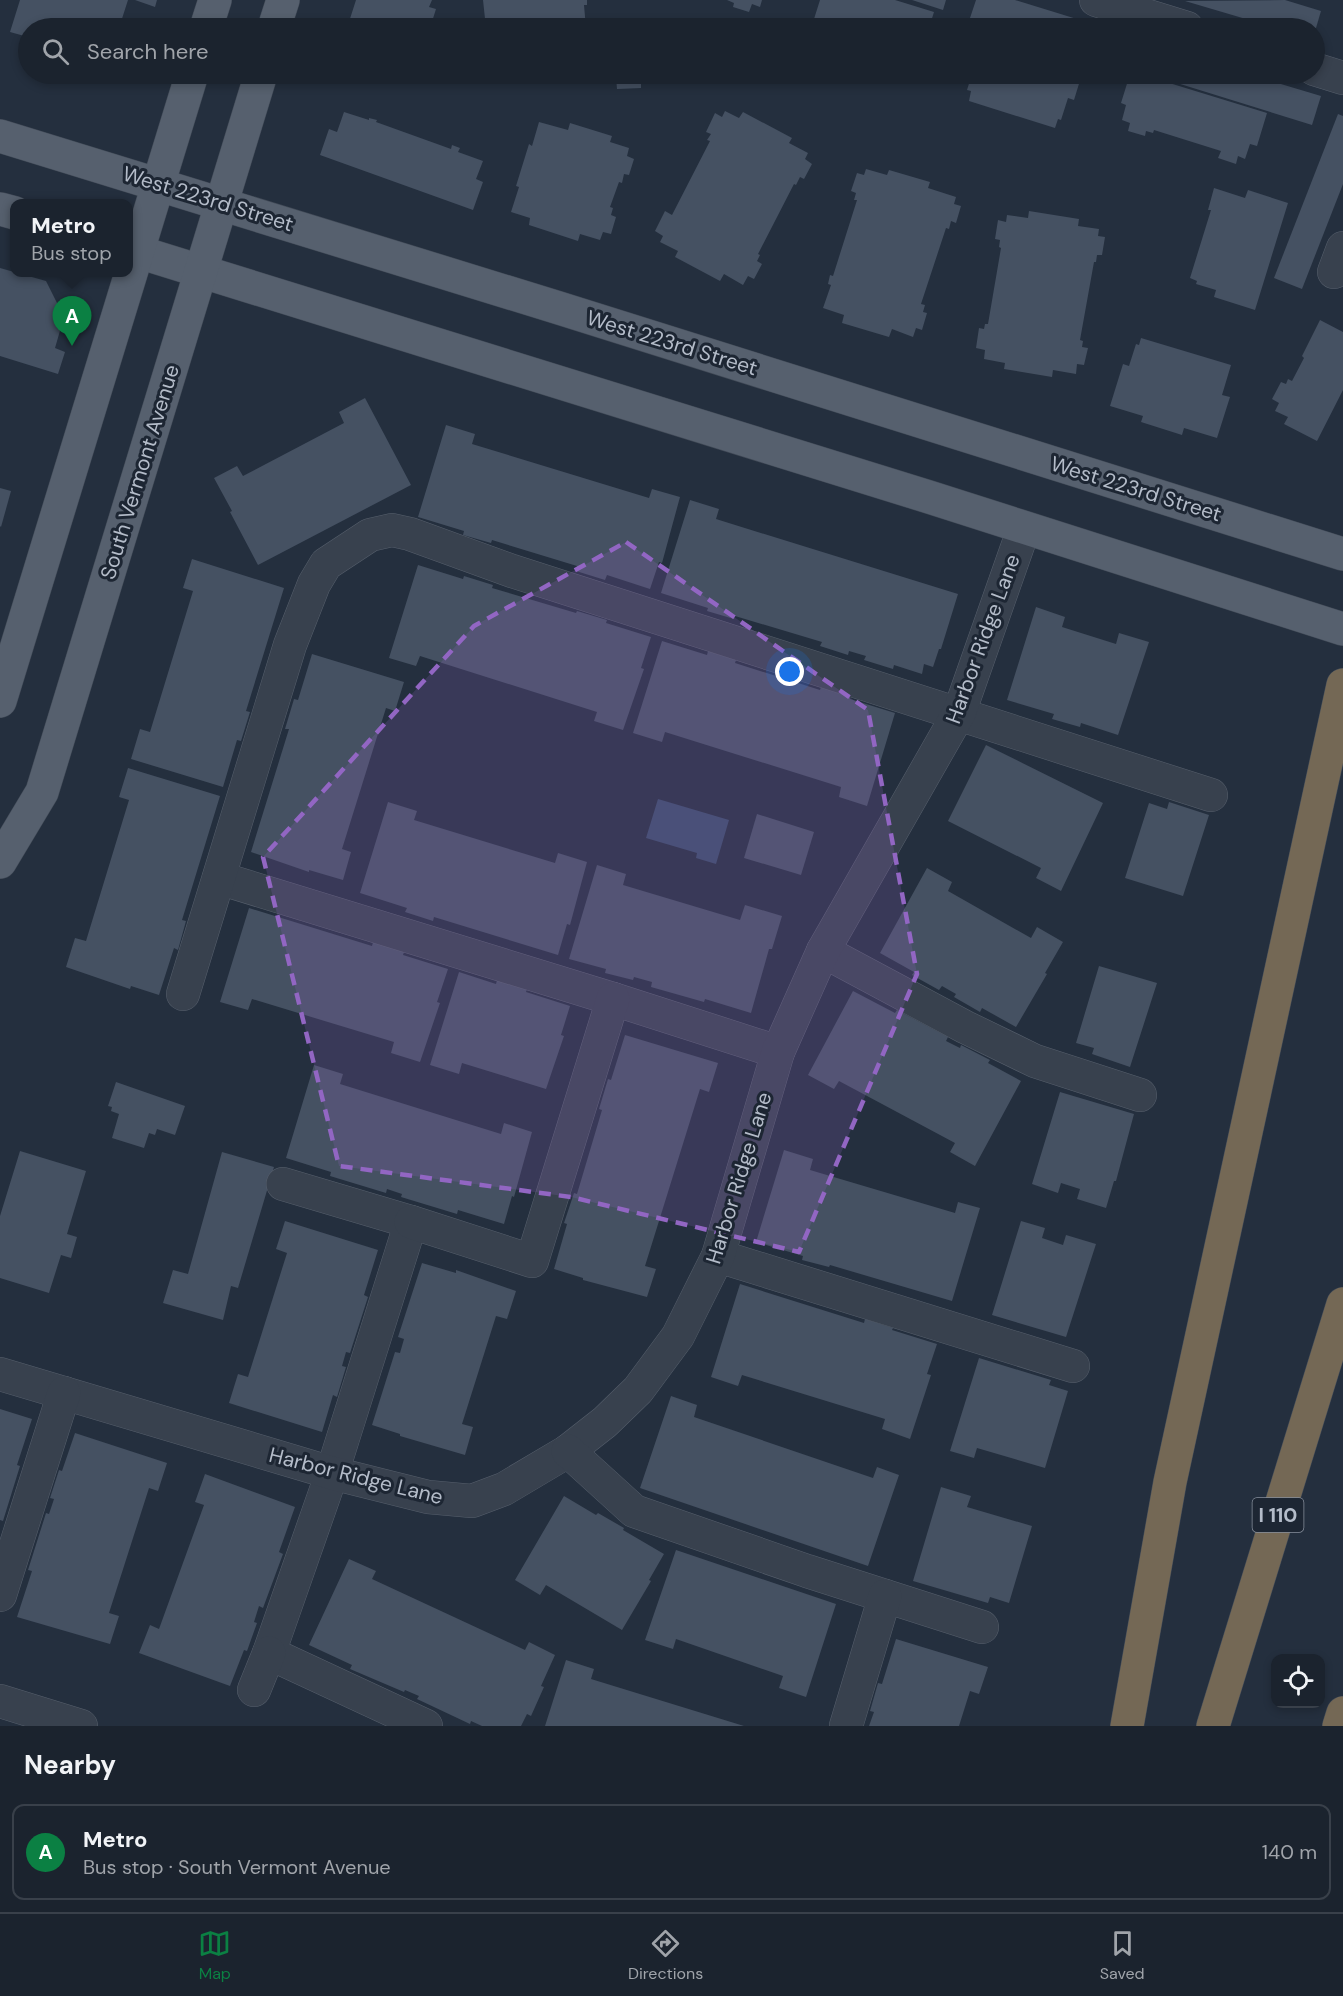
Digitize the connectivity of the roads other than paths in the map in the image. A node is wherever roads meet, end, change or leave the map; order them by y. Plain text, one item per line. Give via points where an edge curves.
1 (215, 0) edge
2 (283, 0) edge
3 (1096, 0) edge
4 (209, 18) edge
5 (277, 18) edge
6 (1154, 18) edge
7 (1325, 72) edge
8 (1343, 78) edge
9 (189, 84) edge
10 (258, 84) edge
11 (0, 136) edge
12 (157, 183) junction
13 (221, 203) junction
14 (133, 247) edge
15 (133, 250) edge
16 (201, 271) junction
17 (124, 277) edge
18 (1024, 528) junction
19 (1343, 554) edge
20 (1343, 629) edge
21 (7, 652) edge
22 (1343, 685) edge
23 (0, 701) edge
24 (959, 713) junction
25 (1211, 795) dead end
26 (0, 862) edge
27 (219, 878) junction
28 (823, 951) junction
29 (183, 994) dead end
30 (613, 999) junction
31 (778, 1052) junction
32 (1140, 1095) dead end
33 (284, 1184) dead end
34 (411, 1222) junction
35 (718, 1256) junction
36 (1343, 1304) edge
37 (1073, 1366) dead end
38 (0, 1374) edge
39 (64, 1394) junction
40 (568, 1450) junction
41 (332, 1473) junction
42 (0, 1595) edge
43 (885, 1596) junction
44 (982, 1627) dead end
45 (269, 1653) junction
46 (254, 1690) dead end
47 (0, 1701) edge
48 (1343, 1713) edge
49 (81, 1726) edge
50 (426, 1726) edge
51 (846, 1726) edge
52 (1127, 1726) edge
53 (1213, 1726) edge
54 (1339, 1726) edge

1 - 4 main road
2 - 5 main road
3 - 6 lane
7 - 8 lane
9 - 12 main road
10 - 13 main road, South Vermont Avenue
11 - 12 main road, West 223rd Street
12 - 13 main road, West 223rd Street
12 - 14 main road
13 - 16 main road, South Vermont Avenue
13 - 19 main road, West 223rd Street
15 - 16 main road
16 - 18 main road
16 - 26 main road, South Vermont Avenue via 42,792
17 - 21 main road
18 - 20 main road
18 - 24 lane, Harbor Ridge Lane
21 - 23 main road
22 - 52 highway via 1170,1482
24 - 25 lane
24 - 27 lane via 392,530 370,535 326,564 314,584 290,645
24 - 28 lane, Harbor Ridge Lane
27 - 29 lane
27 - 30 lane
28 - 31 lane, Harbor Ridge Lane
28 - 32 lane via 1035,1061
30 - 31 lane
30 - 34 lane via 532,1261
31 - 35 lane, Harbor Ridge Lane
33 - 34 lane
34 - 41 lane
35 - 37 lane
35 - 40 lane, Harbor Ridge Lane via 678,1336 638,1390
36 - 53 highway, I 110
38 - 39 lane, Harbor Ridge Lane
39 - 41 lane, Harbor Ridge Lane
39 - 42 lane
40 - 41 lane, Harbor Ridge Lane via 504,1489 472,1501 428,1497
40 - 43 lane via 634,1511
41 - 45 lane
43 - 44 lane
43 - 51 lane
45 - 46 lane
45 - 50 lane
47 - 49 lane
48 - 54 highway

